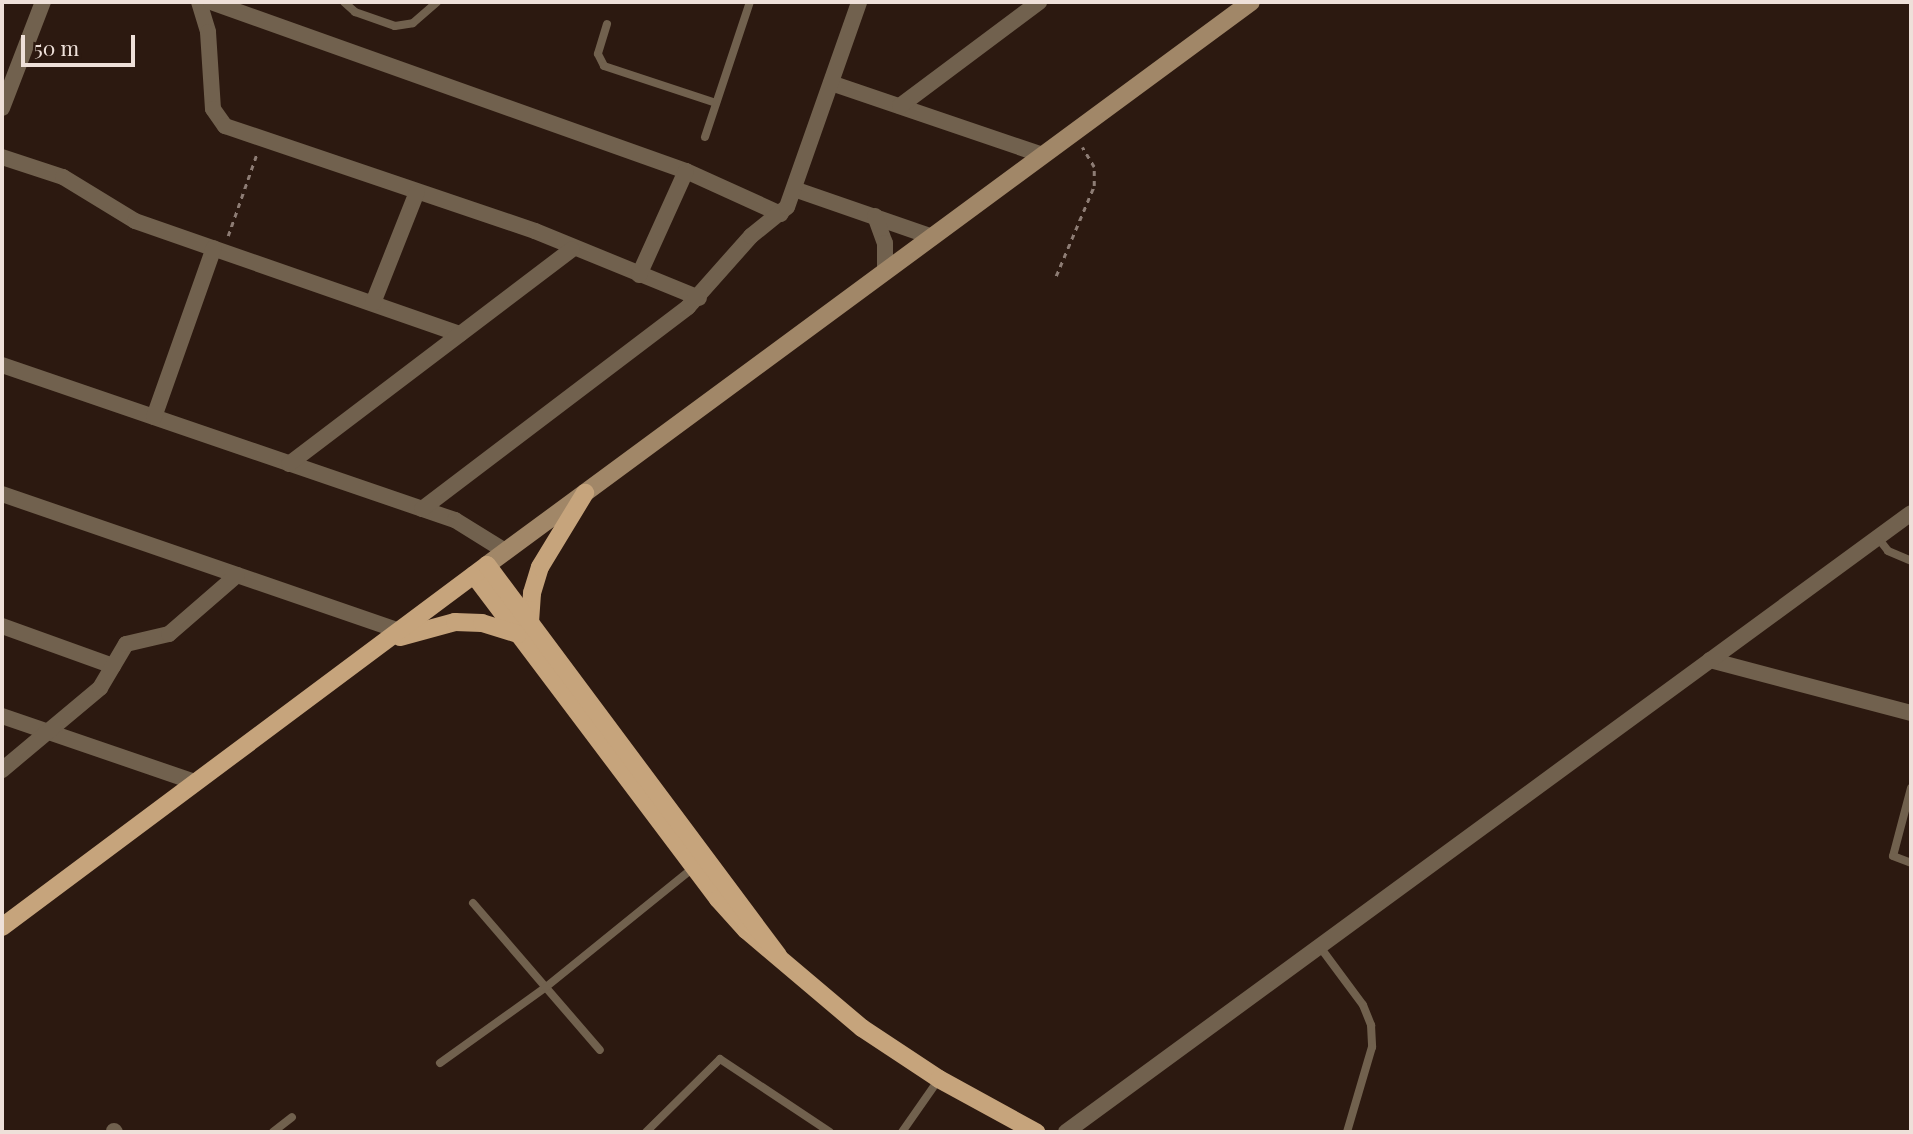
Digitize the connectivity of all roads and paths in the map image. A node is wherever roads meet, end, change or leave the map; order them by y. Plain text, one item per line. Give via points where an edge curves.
1 (43, 2) edge
2 (200, 2) edge
3 (211, 2) edge
4 (344, 2) edge
5 (437, 2) edge
6 (750, 2) edge
7 (859, 2) edge
8 (1039, 2) edge
9 (1251, 2) edge
10 (607, 24) dead end
11 (831, 83) junction
12 (716, 103) junction
13 (900, 106) junction
14 (2, 108) edge
15 (1073, 133) junction
16 (705, 137) dead end
17 (262, 140) junction
18 (1043, 155) junction
19 (2, 157) edge
20 (686, 171) junction
21 (794, 189) junction
22 (416, 192) junction
23 (781, 214) junction
24 (875, 216) junction
25 (933, 237) junction
26 (572, 248) junction
27 (219, 250) junction
28 (884, 272) junction
29 (639, 275) junction
30 (1056, 276) dead end
31 (699, 298) junction
32 (373, 303) junction
33 (460, 334) junction
34 (2, 365) edge
35 (153, 417) junction
36 (289, 464) junction
37 (585, 493) junction
38 (2, 494) edge
39 (422, 509) junction
40 (1911, 513) edge
41 (1878, 538) junction
42 (505, 551) junction
43 (1911, 561) edge
44 (481, 570) junction
45 (237, 575) junction
46 (2, 626) edge
47 (525, 629) junction
48 (399, 631) junction
49 (380, 645) junction
50 (1710, 660) junction
51 (113, 666) junction
52 (1911, 713) edge
53 (2, 716) edge
54 (51, 733) junction
55 (2, 770) edge
56 (195, 782) junction
57 (1911, 788) edge
58 (1911, 863) edge
59 (694, 867) junction
60 (473, 903) dead end
61 (2, 927) edge
62 (1320, 947) junction
63 (778, 956) junction
64 (546, 987) junction
65 (600, 1050) dead end
66 (440, 1063) dead end
67 (939, 1079) junction
68 (292, 1116) dead end
69 (273, 1132) edge
70 (646, 1132) edge
71 (830, 1132) edge
72 (902, 1132) edge
73 (1036, 1132) edge
74 (1066, 1132) edge
75 (1347, 1132) edge

1 - 14 street
2 - 17 street via 208,32 213,108 225,126
3 - 20 street
4 - 5 lane via 355,12 395,26 414,23
6 - 12 lane
7 - 11 street
8 - 13 street
9 - 15 main road
10 - 12 lane via 598,54 604,66
11 - 13 street
11 - 21 street
12 - 16 lane
13 - 18 street
15 - 18 main road
15 - 30 path via 1091,161 1096,180
17 - 22 street
17 - 27 path
18 - 25 main road
19 - 27 street via 63,177 135,221
20 - 23 street
20 - 29 street
21 - 23 street
21 - 24 street
22 - 26 street via 536,231
22 - 32 street
23 - 31 street via 751,236
24 - 25 street
24 - 28 street via 885,243
25 - 28 main road
26 - 29 street
26 - 33 street
27 - 32 street
27 - 35 street
28 - 37 main road
29 - 31 street
31 - 39 street
32 - 33 street
33 - 36 street
34 - 35 street
35 - 36 street
36 - 39 street
37 - 42 main road
37 - 47 main road via 541,567
38 - 45 street
39 - 42 street via 473,528
40 - 41 street
41 - 43 lane via 1888,551
41 - 50 street
42 - 44 main road
44 - 47 main road
44 - 48 main road
45 - 48 street
45 - 51 street via 169,634 126,644
46 - 51 street
47 - 49 main road via 455,622
47 - 59 main road
47 - 63 main road
48 - 49 main road
49 - 56 main road
50 - 52 street
50 - 62 street
51 - 54 street via 100,688
53 - 54 street
54 - 55 street
54 - 56 street
56 - 61 main road
57 - 58 lane via 1893,856
59 - 63 main road via 732,915
59 - 64 lane
60 - 64 lane
62 - 74 street
62 - 75 lane via 1363,1004 1371,1025 1372,1046
63 - 67 main road via 862,1028
64 - 65 lane
64 - 66 lane
67 - 72 lane
67 - 73 main road
68 - 69 lane
70 - 71 lane via 723,1059

